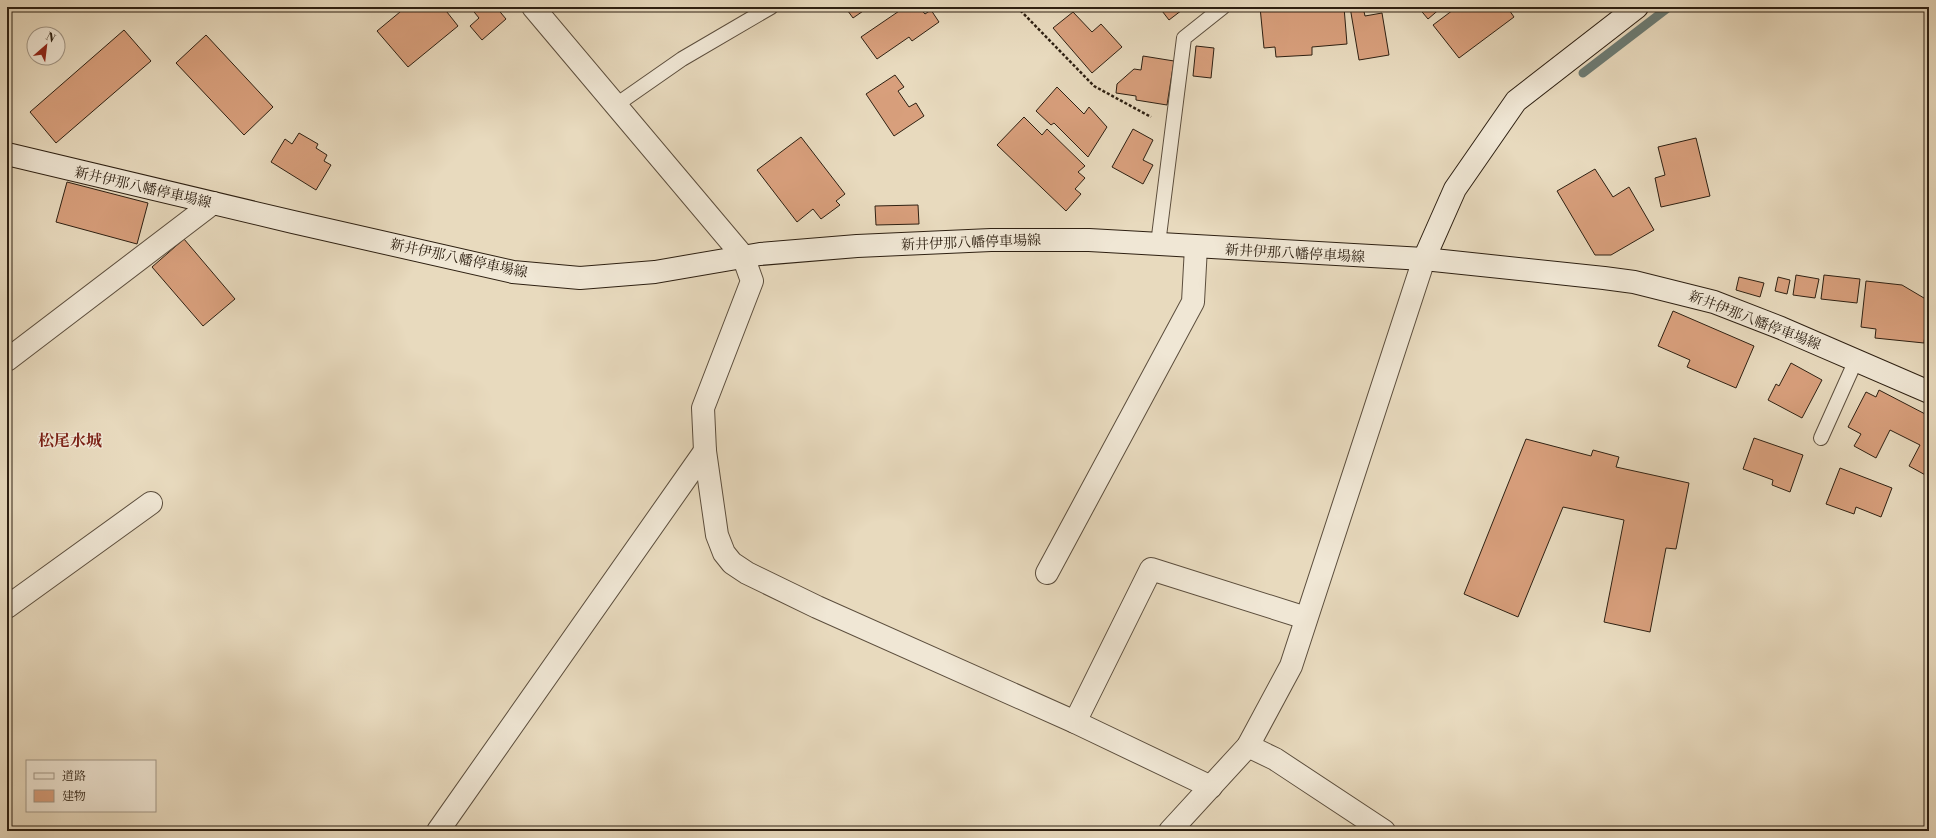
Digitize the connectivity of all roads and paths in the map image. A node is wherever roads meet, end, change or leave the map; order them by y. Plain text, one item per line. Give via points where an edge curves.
1 (533, 7) edge
2 (771, 7) edge
3 (1017, 7) edge
4 (1223, 7) edge
5 (1637, 7) edge
6 (616, 105) junction
7 (1172, 128) junction
8 (7, 154) edge
9 (213, 203) junction
10 (1158, 244) junction
11 (1196, 247) junction
12 (743, 256) junction
13 (1424, 259) junction
14 (7, 360) edge
15 (1856, 360) junction
16 (1929, 392) edge
17 (1821, 438) dead end
18 (705, 451) junction
19 (150, 504) dead end
20 (1047, 573) dead end
21 (7, 607) edge
22 (1306, 618) junction
23 (1075, 722) junction
24 (1248, 746) junction
25 (1211, 786) junction
26 (438, 831) edge
27 (1170, 831) edge
28 (1384, 831) edge

1 - 6 street
2 - 6 lane via 682,59
3 - 7 path via 1094,86
4 - 7 lane via 1184,38
5 - 13 street via 1516,101 1455,189
6 - 12 street
7 - 10 lane
8 - 9 street, 新井伊那八幡停車場線
9 - 12 street, 新井伊那八幡停車場線 via 513,272 580,278 655,272
9 - 14 street
10 - 11 street, 新井伊那八幡停車場線
10 - 12 street, 新井伊那八幡停車場線 via 1089,240 992,240 857,246
11 - 13 street, 新井伊那八幡停車場線
11 - 20 street via 1193,302
12 - 18 street via 752,281 703,408
13 - 15 street, 新井伊那八幡停車場線 via 1604,278 1678,292 1714,302
13 - 22 street
15 - 16 street, 新井伊那八幡停車場線
15 - 17 lane
18 - 23 street via 717,535 724,553 732,563 747,573 817,606
18 - 26 street
19 - 21 street
22 - 23 street via 1151,569
22 - 24 street via 1291,666
23 - 25 street
24 - 25 street
24 - 28 street via 1275,759
25 - 27 street

